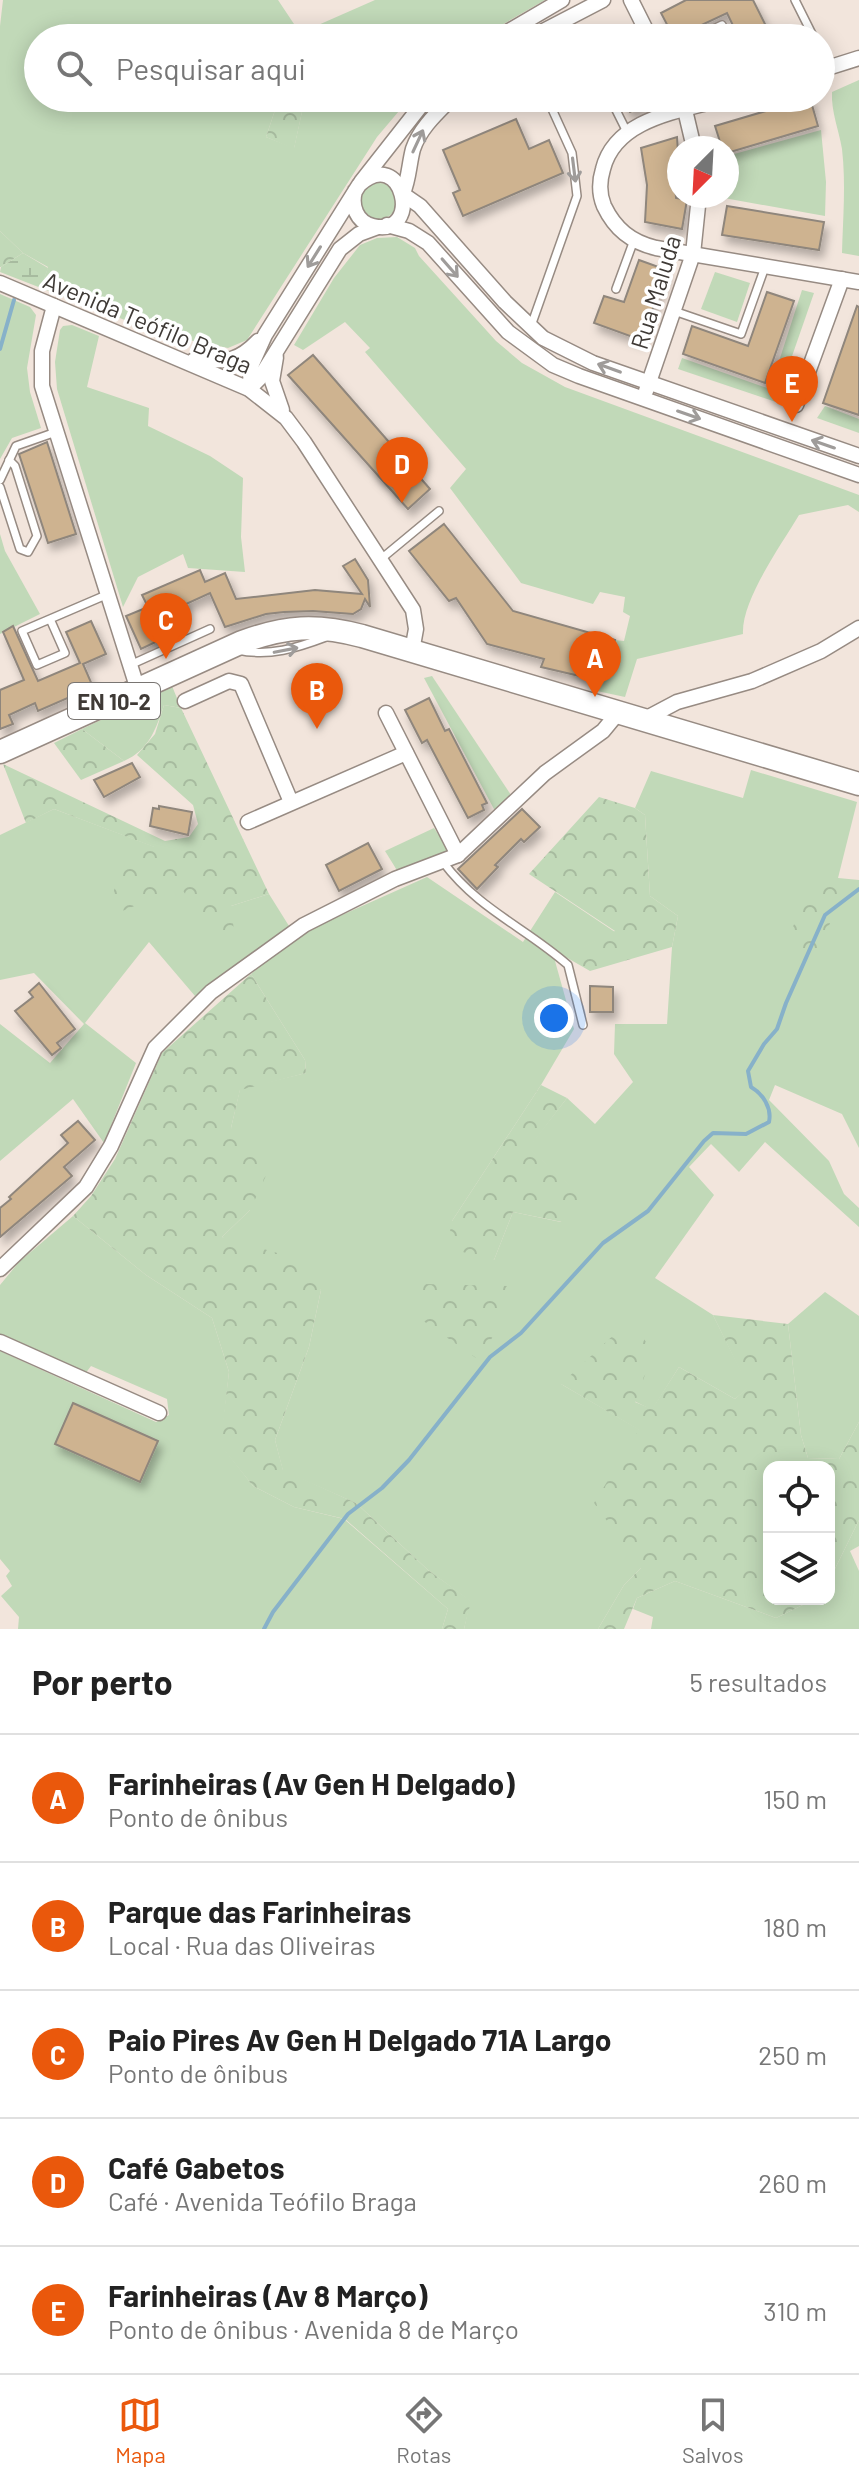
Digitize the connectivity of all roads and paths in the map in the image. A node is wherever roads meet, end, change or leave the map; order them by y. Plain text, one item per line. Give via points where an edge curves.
1 (562, 0) edge
2 (603, 0) edge
3 (631, 0) edge
4 (795, 0) edge
5 (521, 24) edge
6 (557, 24) edge
7 (643, 24) edge
8 (807, 24) edge
9 (859, 58) edge
10 (835, 65) edge
11 (415, 112) edge
12 (439, 112) edge
13 (553, 112) edge
14 (617, 112) edge
15 (666, 112) edge
16 (684, 112) edge
17 (627, 132) junction
18 (691, 136) edge
19 (357, 188) junction
20 (403, 194) junction
21 (698, 208) edge
22 (384, 226) junction
23 (634, 240) junction
24 (693, 254) junction
25 (765, 266) junction
26 (842, 279) junction
27 (859, 282) edge
28 (0, 283) edge
29 (616, 289) dead end
30 (54, 306) junction
31 (674, 311) junction
32 (530, 328) junction
33 (265, 335) junction
34 (280, 345) junction
35 (186, 360) junction
36 (649, 383) junction
37 (249, 389) junction
38 (643, 399) junction
39 (796, 405) dead end
40 (286, 418) junction
41 (56, 432) junction
42 (859, 456) edge
43 (9, 460) junction
44 (859, 475) edge
45 (0, 480) edge
46 (0, 487) edge
47 (439, 511) dead end
48 (381, 559) junction
49 (106, 595) junction
50 (50, 619) junction
51 (859, 628) edge
52 (210, 629) dead end
53 (412, 651) junction
54 (130, 665) junction
55 (138, 690) junction
56 (185, 701) dead end
57 (386, 713) dead end
58 (617, 714) junction
59 (641, 721) junction
60 (0, 752) edge
61 (406, 753) junction
62 (859, 784) edge
63 (291, 802) junction
64 (248, 822) dead end
65 (458, 855) junction
66 (443, 862) junction
67 (583, 1025) dead end
68 (0, 1269) edge
69 (0, 1342) edge
70 (159, 1413) dead end

1 - 5 street
2 - 6 street
3 - 7 street
4 - 8 lane
9 - 10 street
11 - 19 street
20 -> 12 street via 416,142
13 -> 32 lane via 572,153 577,196
14 - 17 lane
15 - 17 street
16 - 18 street
17 - 23 street via 608,154 600,185 610,218
19 - 20 street via 370,177 384,176
19 - 22 street via 353,205 360,218
19 -> 33 street
20 - 22 street via 399,216
20 - 32 street via 420,206
21 - 24 street, Rua Maluda
22 - 34 street via 359,234 340,249
22 -> 38 street via 409,231 428,243 527,348 566,371
23 - 24 street
23 - 29 lane
24 - 25 street
24 - 31 street, Rua Maluda
25 - 26 street
25 - 31 lane via 741,334
26 - 27 street
26 - 39 street
28 - 30 street, Avenida Teófilo Braga
30 - 35 street, Avenida Teófilo Braga
30 - 41 street via 40,363
31 - 36 street, Rua Maluda
36 -> 32 street via 571,354
33 - 35 street via 245,355 229,361
33 - 37 street via 252,364
34 - 37 street
34 - 40 street via 272,381
35 - 37 street, Avenida Teófilo Braga
36 - 38 street, Rua Maluda
42 -> 36 street
37 - 40 street, Avenida Teófilo Braga
38 -> 44 street
40 - 48 street, Avenida Teófilo Braga
41 - 43 lane via 20,443
41 - 49 street
43 - 45 lane
43 - 46 lane via 37,536 28,552 20,549
47 - 48 lane
48 - 53 street, Avenida Teófilo Braga via 413,610
49 - 50 lane
49 - 54 street
50 - 50 lane via 22,631 37,665 65,653
51 - 59 street via 752,681 677,702
52 - 54 lane
53 - 55 main road, EN 10-2 via 342,631 272,631
53 - 58 main road, EN 10-2
54 - 55 street
55 - 60 main road, EN 10-2
56 - 63 street via 229,681 241,684
57 - 61 street
58 - 59 main road, EN 10-2
58 - 65 street
59 - 62 main road, EN 10-2
61 - 63 street
61 - 65 street
63 - 64 street
65 - 66 street
66 - 67 lane via 475,899 568,965
66 - 68 street via 395,879 304,925 211,992 155,1048 111,1146 86,1187
69 - 70 street

